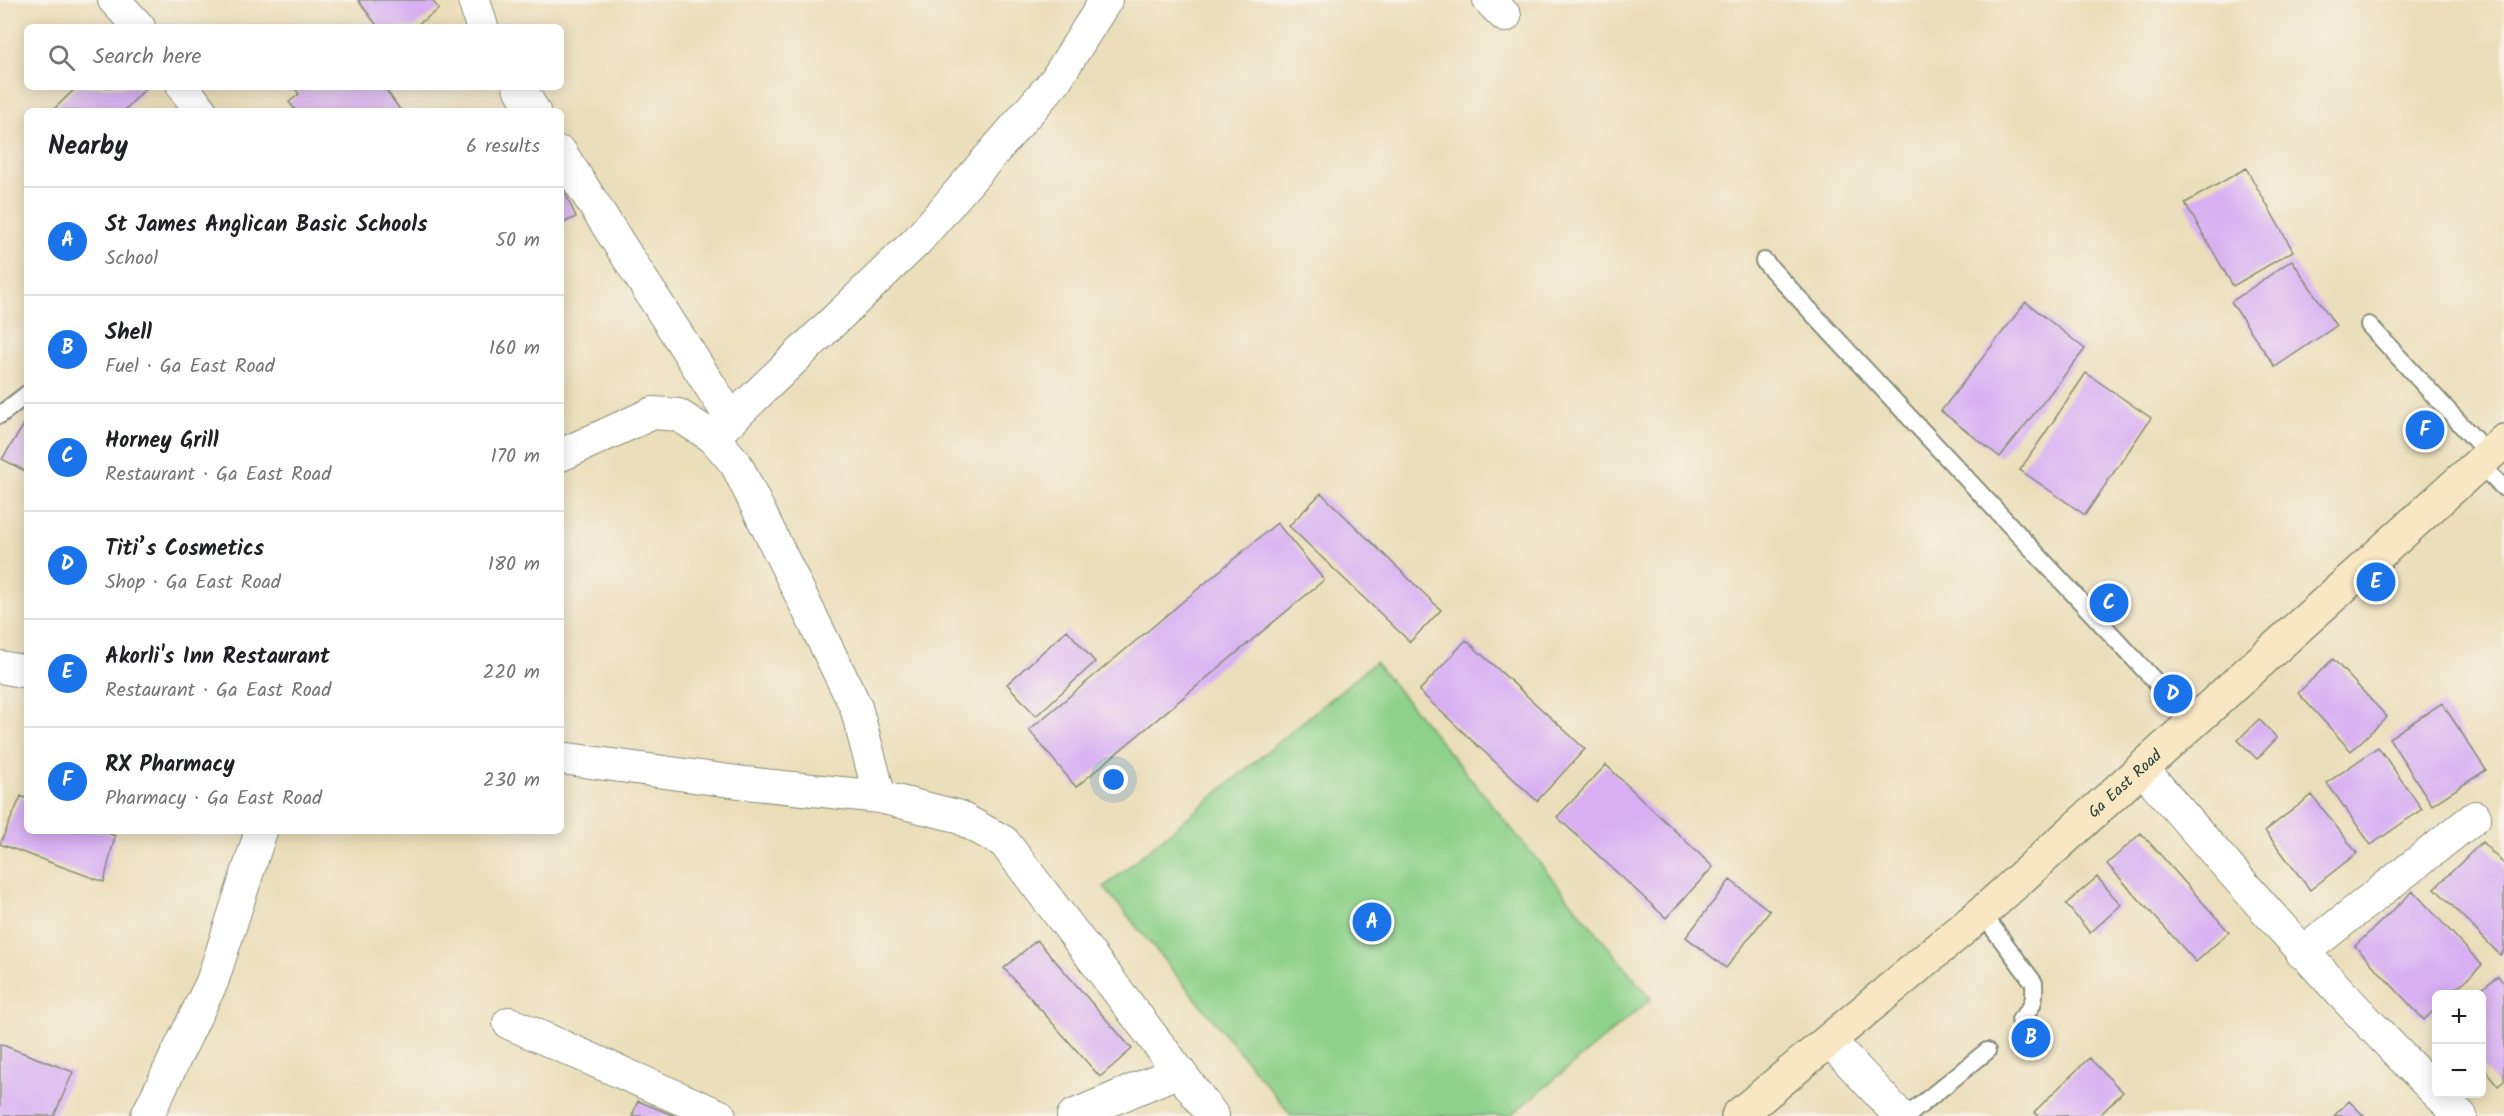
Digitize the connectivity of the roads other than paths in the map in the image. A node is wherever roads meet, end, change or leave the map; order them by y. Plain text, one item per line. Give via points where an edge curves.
1 (114, 0) edge
2 (474, 0) edge
3 (1106, 0) edge
4 (136, 24) edge
5 (481, 24) edge
6 (185, 90) edge
7 (521, 90) edge
8 (199, 108) edge
9 (532, 108) edge
10 (564, 158) edge
11 (1764, 261) dead end
12 (2369, 326) dead end
13 (24, 396) edge
14 (0, 415) edge
15 (722, 428) junction
16 (2491, 453) edge
17 (564, 454) edge
18 (2504, 488) edge
19 (0, 667) edge
20 (24, 671) edge
21 (2193, 722) junction
22 (564, 758) edge
23 (2142, 768) junction
24 (880, 797) junction
25 (2475, 817) dead end
26 (260, 834) edge
27 (1982, 913) junction
28 (2302, 953) junction
29 (2020, 1020) dead end
30 (509, 1023) dead end
31 (1830, 1041) junction
32 (1987, 1051) dead end
33 (1179, 1071) junction
34 (2432, 1088) edge
35 (2442, 1098) edge
36 (147, 1116) edge
37 (720, 1116) edge
38 (1073, 1116) edge
39 (1213, 1116) edge
40 (1738, 1116) edge
41 (1900, 1116) edge
42 (1907, 1116) edge
43 (2461, 1116) edge

1 - 4 street
2 - 5 street
3 - 15 street via 1055,81 917,241
6 - 8 street
7 - 9 street
10 - 15 street
11 - 21 lane
12 - 16 lane
13 - 14 lane
15 - 17 street via 678,415 653,413
15 - 24 street via 736,464 856,706
16 - 18 lane
16 - 21 street, Ga East Road
19 - 20 street
21 - 23 street, Ga East Road
22 - 24 street
23 - 27 street, Ga East Road
23 - 28 street
24 - 33 street via 957,816 1004,842
25 - 28 street
26 - 36 street via 212,982
27 - 29 lane via 2034,983 2031,1008
27 - 31 street, Ga East Road
28 - 34 street
30 - 37 street
31 - 40 street, Ga East Road
31 - 41 street
32 - 42 lane
33 - 38 street
33 - 39 street
35 - 43 street

